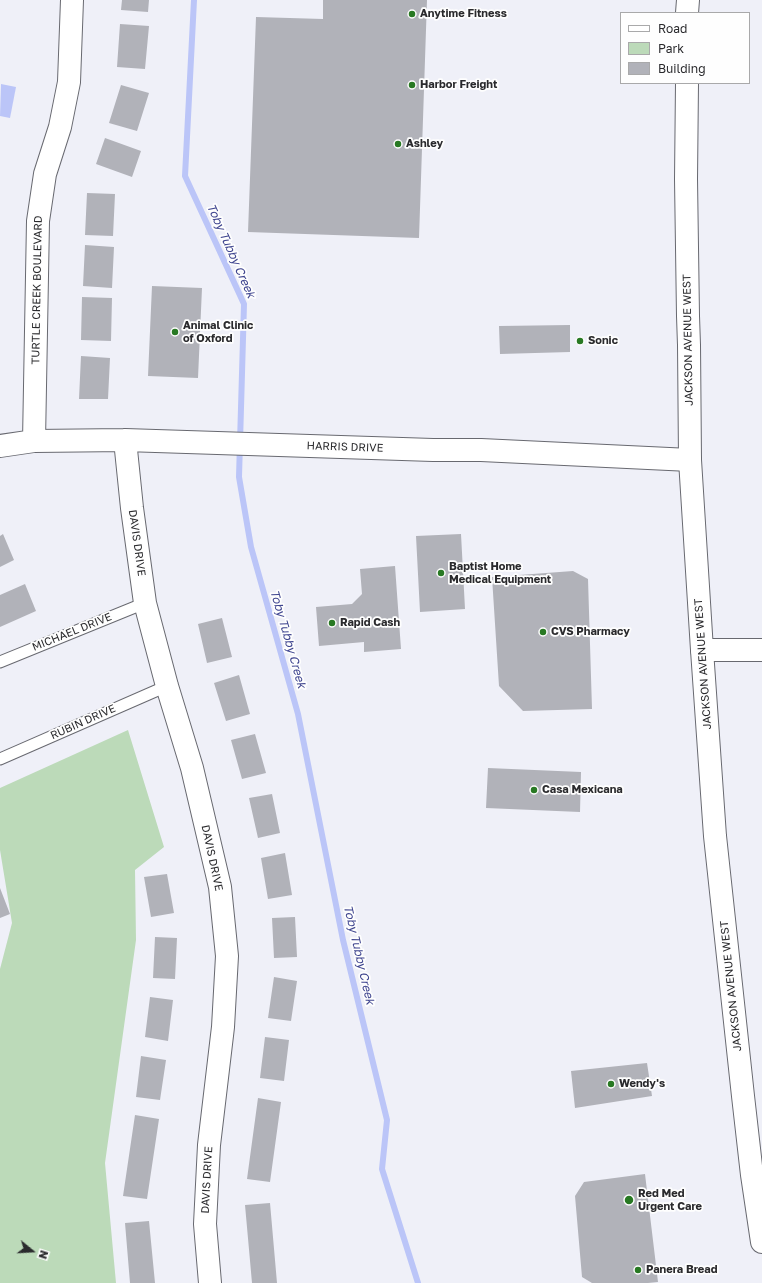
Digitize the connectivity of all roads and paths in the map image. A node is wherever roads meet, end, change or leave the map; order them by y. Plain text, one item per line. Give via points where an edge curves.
1 (72, 0) edge
2 (688, 0) edge
3 (687, 12) edge
4 (687, 84) edge
5 (125, 440) junction
6 (34, 441) junction
7 (0, 446) edge
8 (690, 460) junction
9 (144, 603) junction
10 (702, 650) junction
11 (762, 650) edge
12 (0, 662) edge
13 (167, 686) junction
14 (0, 759) edge
15 (762, 1242) edge
16 (210, 1283) edge

1 - 6 street, TURTLE CREEK BOULEVARD via 69,82 60,127 45,174 38,221
2 - 3 street
4 - 8 street, JACKSON AVENUE WEST
5 - 6 street, HARRIS DRIVE
5 - 8 street, HARRIS DRIVE via 481,450
5 - 9 street, DAVIS DRIVE
6 - 7 street, HARRIS DRIVE
8 - 10 street, JACKSON AVENUE WEST
9 - 12 lane, MICHAEL DRIVE
9 - 13 street, DAVIS DRIVE
10 - 11 street
10 - 15 street, JACKSON AVENUE WEST via 725,928
13 - 14 lane, RUBIN DRIVE
13 - 16 street, DAVIS DRIVE via 192,768 220,887 227,956 223,1027 208,1153 205,1224

